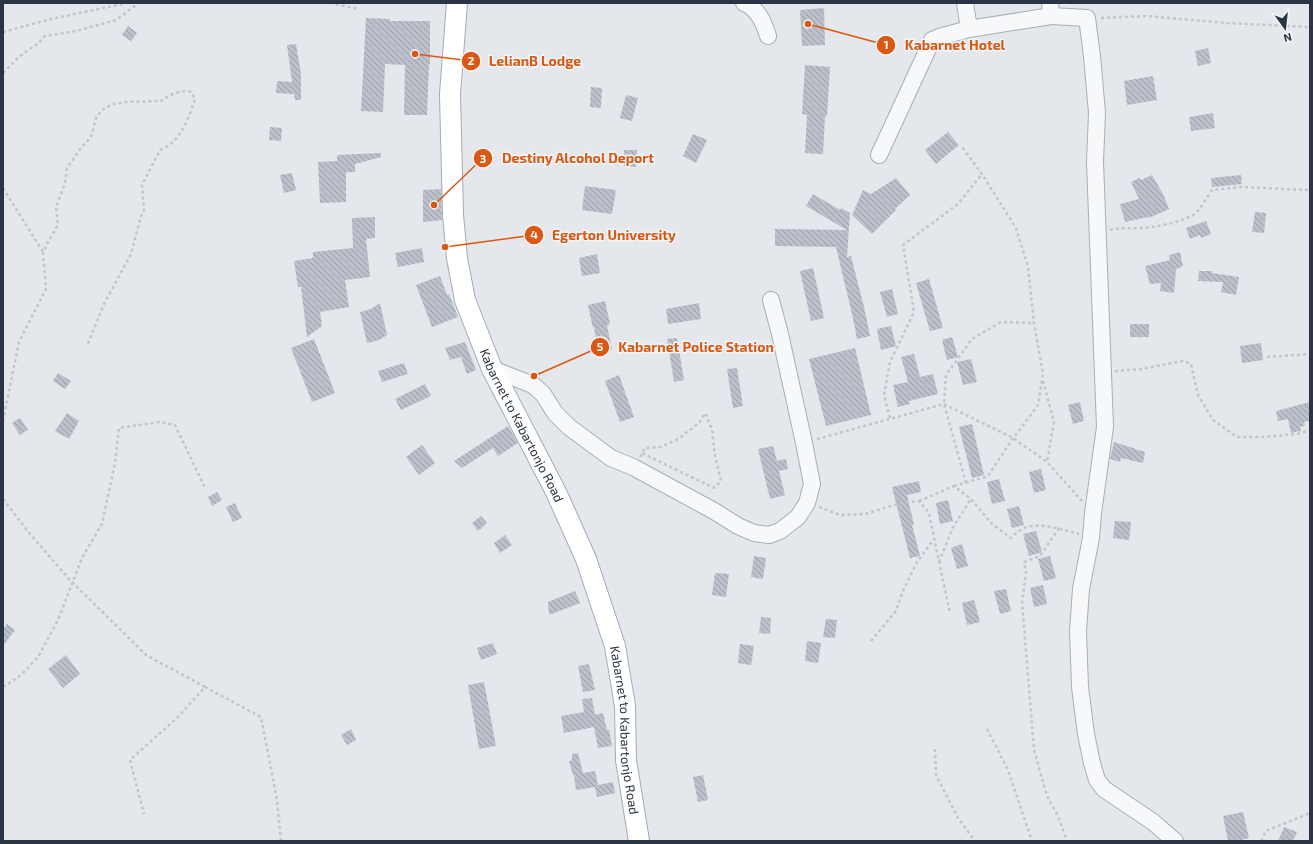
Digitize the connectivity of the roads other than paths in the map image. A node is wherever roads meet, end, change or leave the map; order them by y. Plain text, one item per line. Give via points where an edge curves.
1 (457, 3) edge
2 (744, 3) edge
3 (964, 3) edge
4 (1050, 9) edge
5 (969, 29) junction
6 (768, 36) dead end
7 (879, 155) dead end
8 (771, 300) dead end
9 (492, 369) junction
10 (639, 841) edge
11 (1175, 841) edge

1 - 9 main road, Kabarnet to Kabartonjo Road via 450,94 453,215 457,258 465,300
2 - 6 street via 759,16
3 - 5 street
4 - 5 street
4 - 11 street via 1087,18 1097,113 1096,162 1105,427 1081,589 1078,631 1080,687 1086,734 1097,780 1104,789 1153,822
5 - 7 street via 932,40
8 - 9 street via 812,484 807,503 798,517 780,531 769,535 754,533 738,526 612,458 569,427 533,385
9 - 10 main road, Kabarnet to Kabartonjo Road via 559,498 586,559 615,646 625,706 626,760

